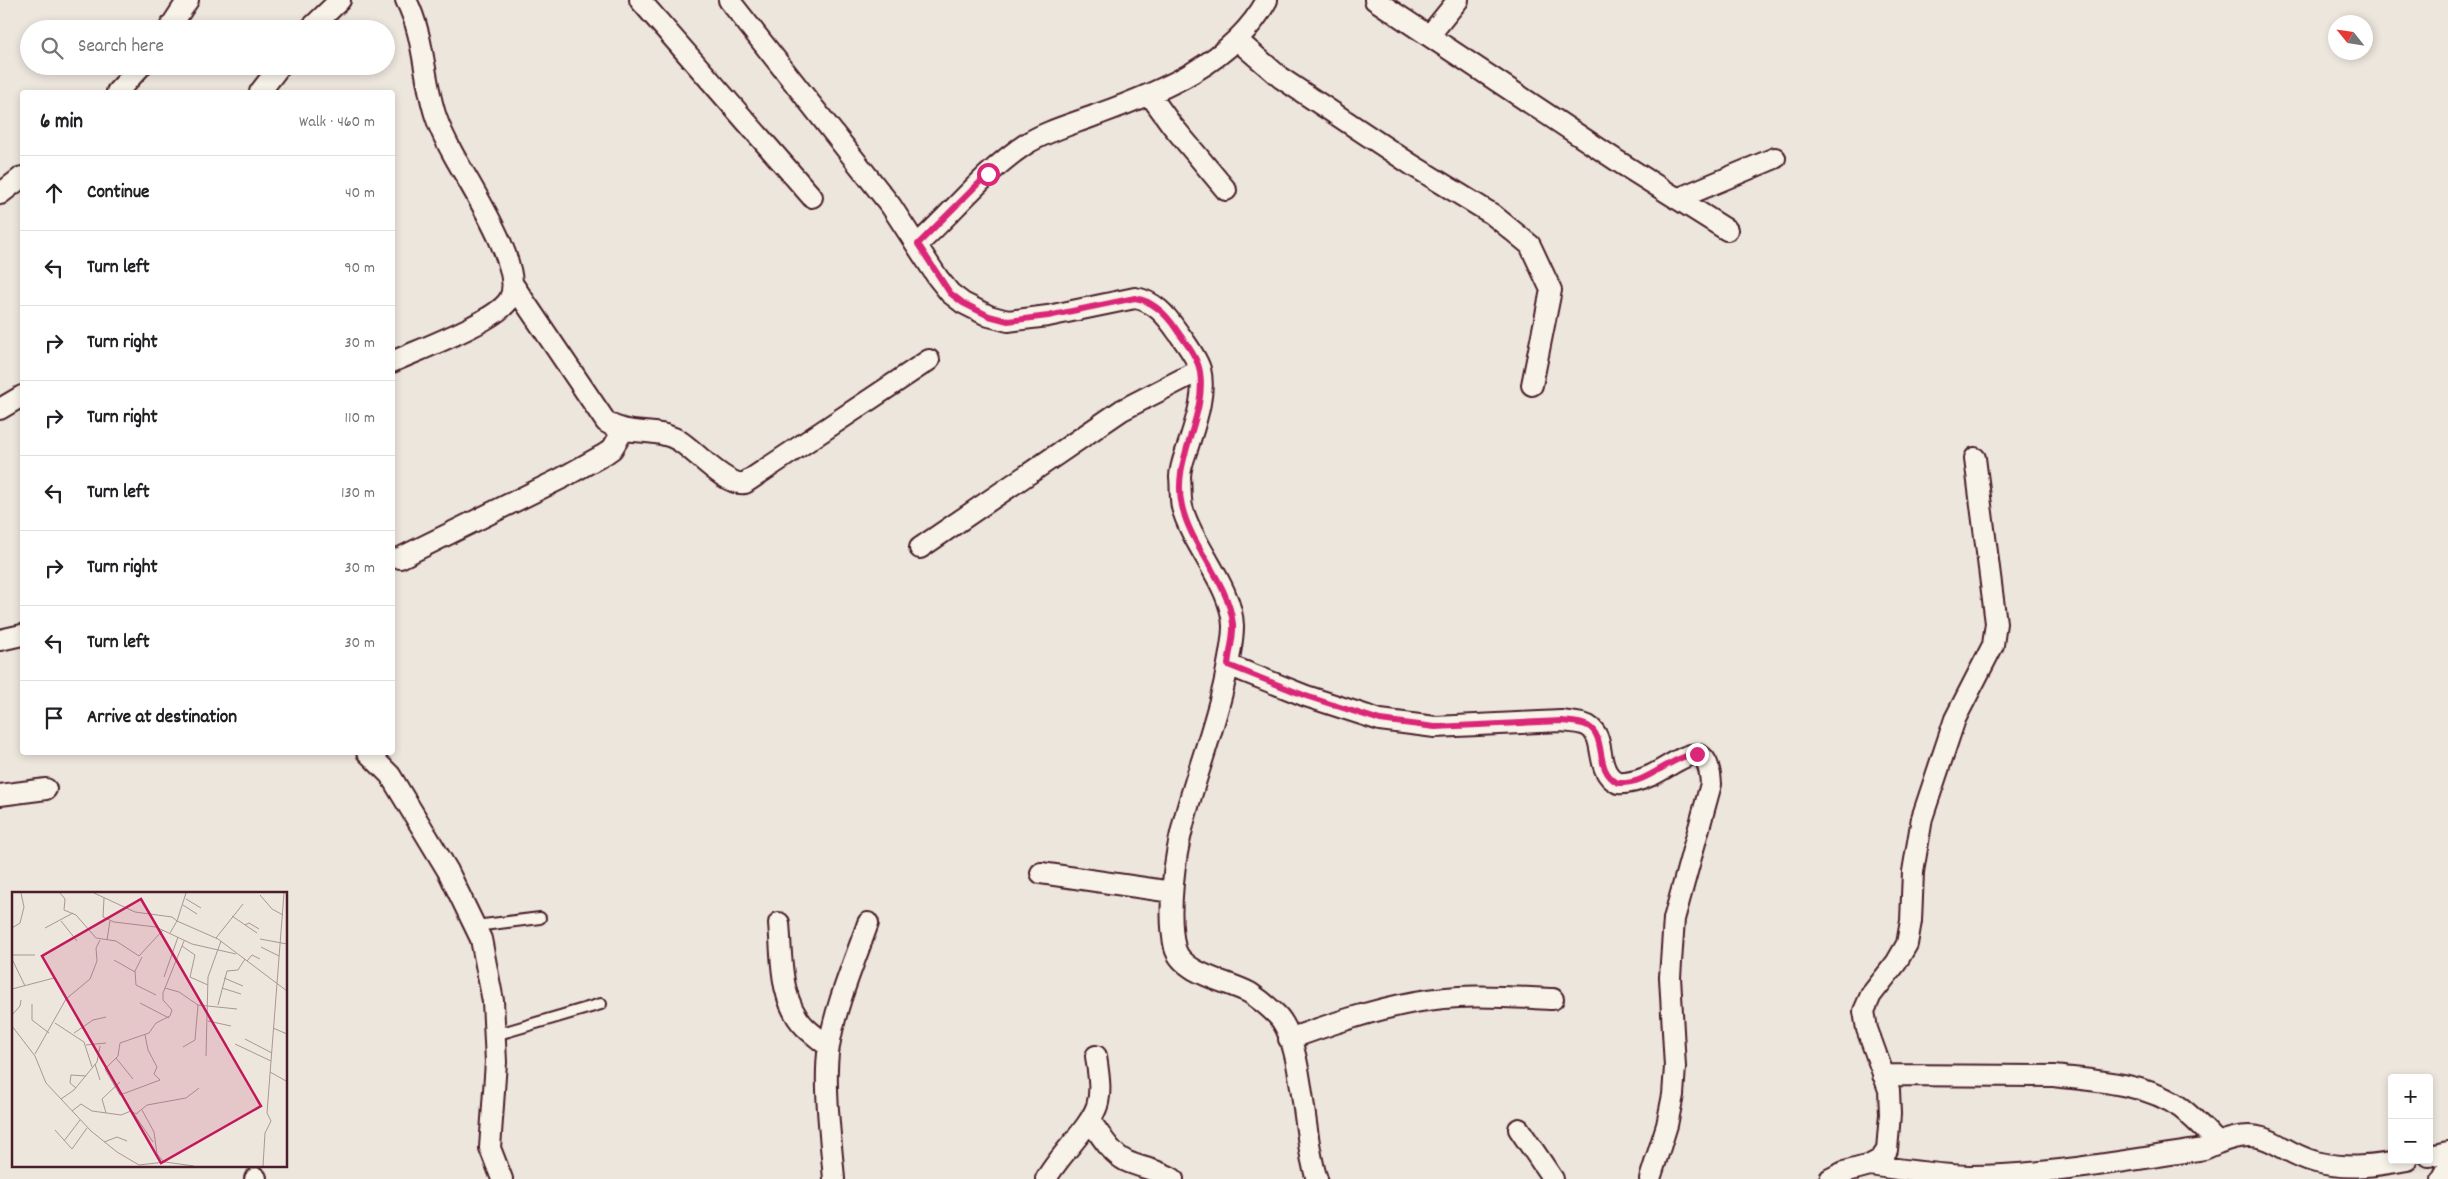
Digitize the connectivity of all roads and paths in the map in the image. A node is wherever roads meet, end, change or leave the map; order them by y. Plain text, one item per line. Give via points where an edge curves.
1 (188, 0) edge
2 (340, 0) edge
3 (406, 0) edge
4 (640, 0) edge
5 (729, 0) edge
6 (1267, 0) edge
7 (1375, 0) edge
8 (1458, 0) edge
9 (176, 20) edge
10 (318, 20) edge
11 (1429, 36) junction
12 (1237, 40) junction
13 (133, 75) edge
14 (273, 75) edge
15 (119, 90) edge
16 (262, 90) edge
17 (1150, 95) junction
18 (1776, 158) dead end
19 (20, 179) edge
20 (1226, 190) dead end
21 (0, 194) edge
22 (812, 197) dead end
23 (1677, 199) junction
24 (1727, 230) dead end
25 (918, 244) junction
26 (514, 286) junction
27 (929, 360) dead end
28 (395, 361) edge
29 (1200, 370) junction
30 (1532, 385) dead end
31 (20, 397) edge
32 (0, 409) edge
33 (623, 430) junction
34 (1975, 458) dead end
35 (920, 548) dead end
36 (400, 558) dead end
37 (20, 635) edge
38 (0, 640) edge
39 (1228, 665) junction
40 (370, 755) edge
41 (46, 789) dead end
42 (0, 795) edge
43 (1041, 873) dead end
44 (1172, 892) junction
45 (540, 918) dead end
46 (779, 923) dead end
47 (868, 923) dead end
48 (475, 926) junction
49 (1553, 999) dead end
50 (601, 1004) dead end
51 (495, 1034) junction
52 (1289, 1039) junction
53 (829, 1047) junction
54 (1096, 1056) dead end
55 (1883, 1075) junction
56 (1090, 1121) junction
57 (1519, 1129) dead end
58 (2218, 1143) junction
59 (2448, 1152) edge
60 (2433, 1155) edge
61 (2388, 1164) edge
62 (1870, 1165) junction
63 (2448, 1168) edge
64 (502, 1179) edge
65 (834, 1179) edge
66 (1046, 1179) edge
67 (1173, 1179) edge
68 (1317, 1179) edge
69 (1553, 1179) edge
70 (1650, 1179) edge
71 (1830, 1179) edge
72 (2442, 1179) edge

1 - 9 street
2 - 10 street
3 - 26 street via 422,45 436,117 494,228
4 - 22 street
5 - 25 street
6 - 12 street
7 - 11 street
8 - 11 street
11 - 23 street
12 - 17 street via 1189,75
12 - 30 street via 1281,78 1492,214 1530,246 1551,290
13 - 15 street
14 - 16 street
17 - 20 street
17 - 25 street via 1054,130 1026,144 988,174
18 - 23 street
19 - 21 street
23 - 24 street
25 - 29 street via 950,293 989,316 1008,321 1135,298 1146,300 1171,322
26 - 28 street via 509,300 493,314
26 - 33 street via 606,422
27 - 33 street via 745,483 733,482 679,440 667,435
29 - 35 street via 1122,410
29 - 39 street via 1201,396 1180,472 1182,506 1196,541 1223,589 1233,624
31 - 32 street
33 - 36 street via 618,441 605,454
34 - 55 street via 1996,623 1993,645 1955,719 1922,818 1906,944 1896,963 1871,995 1864,1011 1866,1029
37 - 38 street
39 - 44 street via 1218,711 1196,773 1177,843
39 - 70 street via 1306,696 1380,720 1435,727 1561,721 1589,726 1598,739 1605,773 1618,783 1640,780 1686,754 1697,754 1705,759 1710,767 1711,784 1674,919 1670,977 1676,1066 1674,1095
40 - 48 street via 390,775 448,871
41 - 42 street
43 - 44 street
44 - 52 street via 1172,933 1176,951 1184,962 1193,970 1250,993 1279,1017
45 - 48 lane
46 - 53 street via 784,979 791,1007 804,1026
47 - 53 street via 838,1010
48 - 51 street via 481,939 493,1001
49 - 52 street via 1478,996 1416,1001 1346,1019
50 - 51 lane
51 - 64 street via 490,1148
52 - 68 street via 1301,1085 1306,1130
53 - 65 street
54 - 56 street via 1100,1083 1097,1105
55 - 58 street via 2054,1076 2136,1088 2181,1108
55 - 62 street via 1889,1090 1887,1150 1881,1159
56 - 66 street
56 - 67 street via 1117,1155
57 - 69 street
58 - 61 street via 2257,1135 2314,1161 2353,1168
58 - 62 street via 2204,1149 2072,1167 1970,1176 1924,1174
59 - 60 street
62 - 71 street
63 - 72 street

